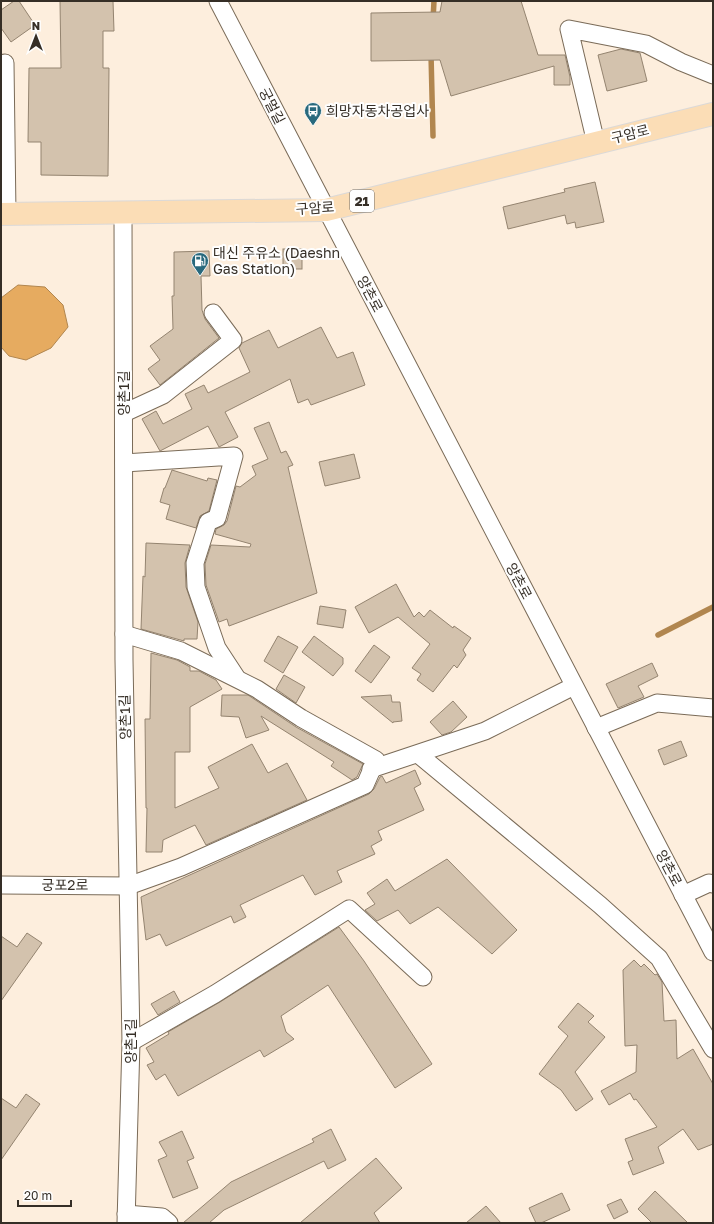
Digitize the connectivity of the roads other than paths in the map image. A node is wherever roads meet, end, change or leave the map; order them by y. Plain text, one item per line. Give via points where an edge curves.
1 (218, 1) edge
2 (5, 63) dead end
3 (713, 75) edge
4 (713, 114) edge
5 (596, 143) junction
6 (326, 210) junction
7 (123, 212) junction
8 (4, 214) edge
9 (213, 313) dead end
10 (124, 412) junction
11 (124, 463) junction
12 (124, 634) junction
13 (238, 679) junction
14 (574, 686) junction
15 (713, 708) edge
16 (596, 728) junction
17 (418, 754) junction
18 (372, 769) junction
19 (713, 884) edge
20 (1, 885) edge
21 (128, 886) junction
22 (683, 895) junction
23 (713, 952) edge
24 (423, 977) dead end
25 (131, 1042) junction
26 (713, 1049) edge
27 (126, 1218) edge
28 (169, 1223) edge

1 - 6 street, 궁멀길
2 - 8 street
3 - 5 street via 646,44 569,29
4 - 5 main road, 구암로 / 21
5 - 6 main road, 구암로 / 21
6 - 7 main road, 구암로 / 21
6 - 14 street, 양촌로
7 - 8 main road, 구암로 / 21
7 - 10 street, 양촌1길
9 - 10 street via 233,340 163,395
10 - 11 street, 양촌1길
11 - 12 street, 양촌1길
11 - 13 street via 234,456 217,518 208,522 195,563 196,587 217,648
12 - 13 street via 181,651
12 - 21 street, 양촌1길
13 - 18 street via 300,718 376,760
14 - 16 street, 양촌로
14 - 17 street via 485,731
15 - 16 street via 657,703
16 - 22 street, 양촌로
17 - 18 street
17 - 26 street via 600,905 659,958
18 - 21 street via 364,785 181,867
19 - 22 street via 709,883
20 - 21 street, 궁포2로
21 - 25 street, 양촌1길
22 - 23 street, 양촌로
24 - 25 street via 348,909 215,994
25 - 27 street, 양촌1길
27 - 28 street via 162,1217

